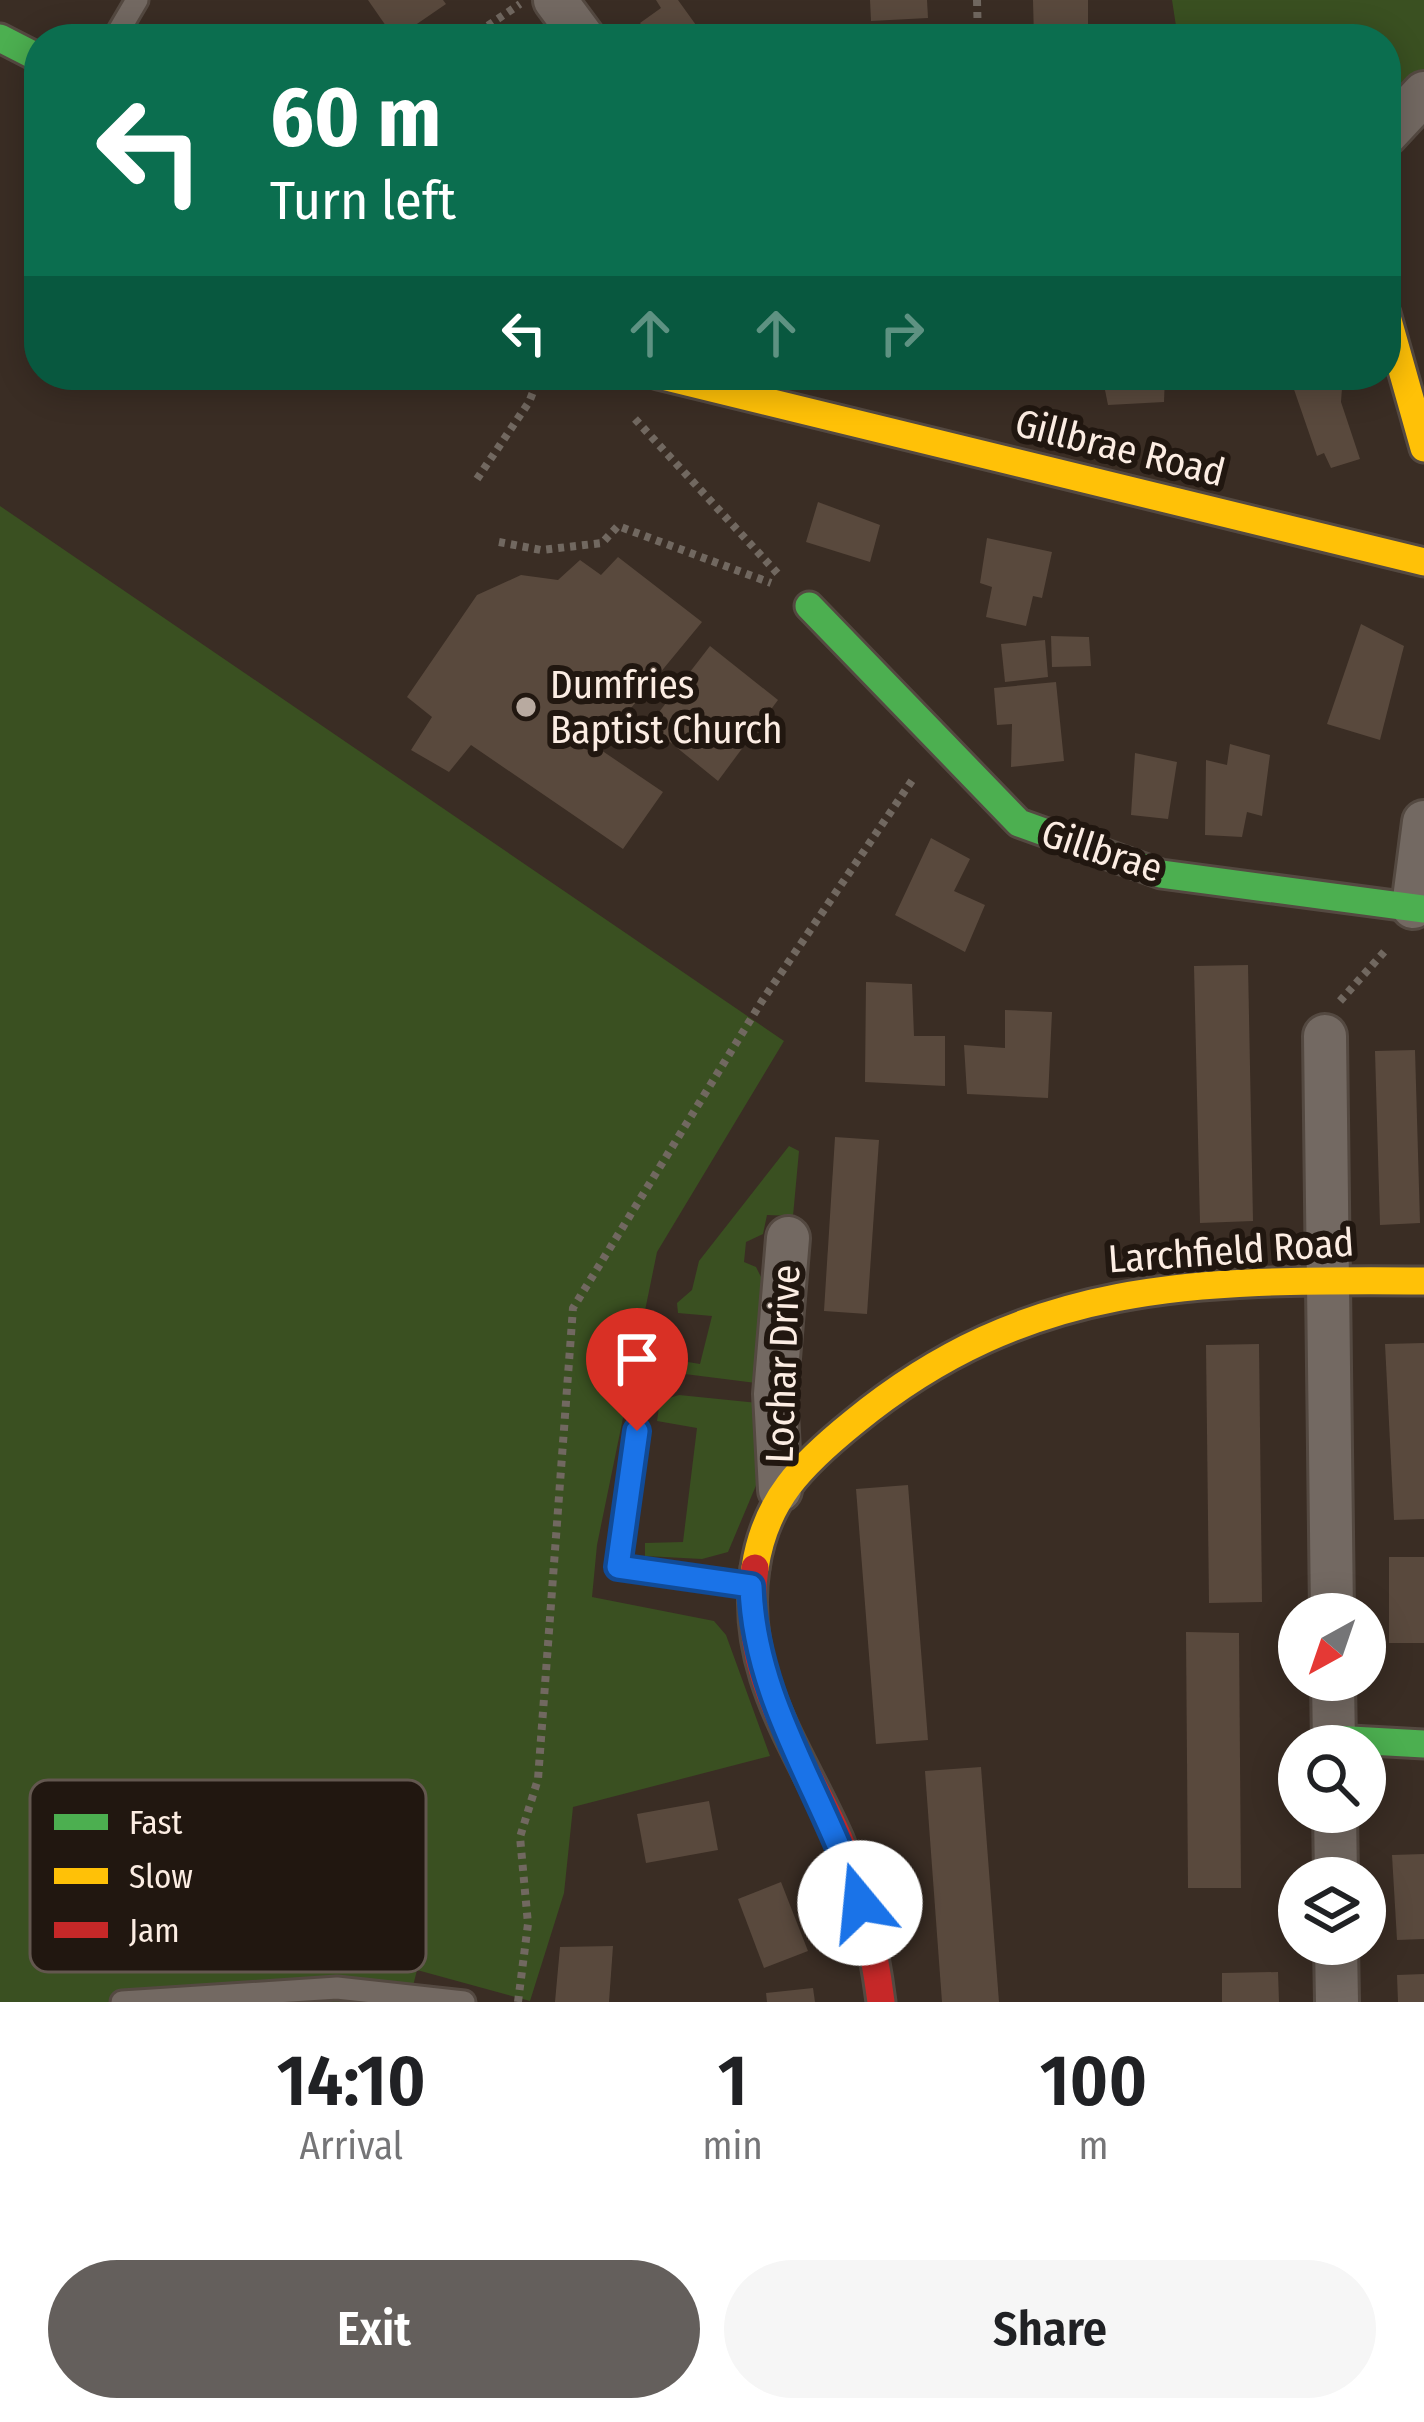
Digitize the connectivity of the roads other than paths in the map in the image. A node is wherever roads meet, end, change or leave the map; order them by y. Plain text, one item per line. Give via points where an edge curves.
1 (1424, 93) edge
2 (1401, 118) edge
3 (1401, 320) edge
4 (719, 390) edge
5 (1424, 448) edge
6 (1424, 562) edge
7 (802, 599) road end
8 (1424, 821) edge
9 (1414, 907) edge
10 (1325, 1036) road end
11 (788, 1238) dead end
12 (1330, 1280) junction
13 (1424, 1281) edge
14 (637, 1431) dead end
15 (780, 1490) junction
16 (751, 1586) junction
17 (1332, 1593) edge
18 (1386, 1744) edge
19 (1424, 1744) edge
20 (1336, 1965) edge
21 (122, 2002) edge
22 (464, 2002) edge
23 (881, 2002) edge
24 (1337, 2002) edge

1 - 2 street
3 - 5 street
4 - 6 street, Gillbrae Road
7 - 9 street, Gillbrae via 1019,824 1161,874
8 - 9 street
10 - 12 street
11 - 15 street, Lochar Drive via 775,1394
12 - 13 street, Larchfield Road
12 - 15 street, Larchfield Road via 1182,1285 1067,1302 940,1357 876,1398
12 - 17 street
14 - 16 lane via 618,1567
15 - 16 street, Larchfield Road
16 - 23 street, Larchfield Road via 765,1679 840,1841
18 - 19 street
20 - 24 street
21 - 22 lane via 337,1988

